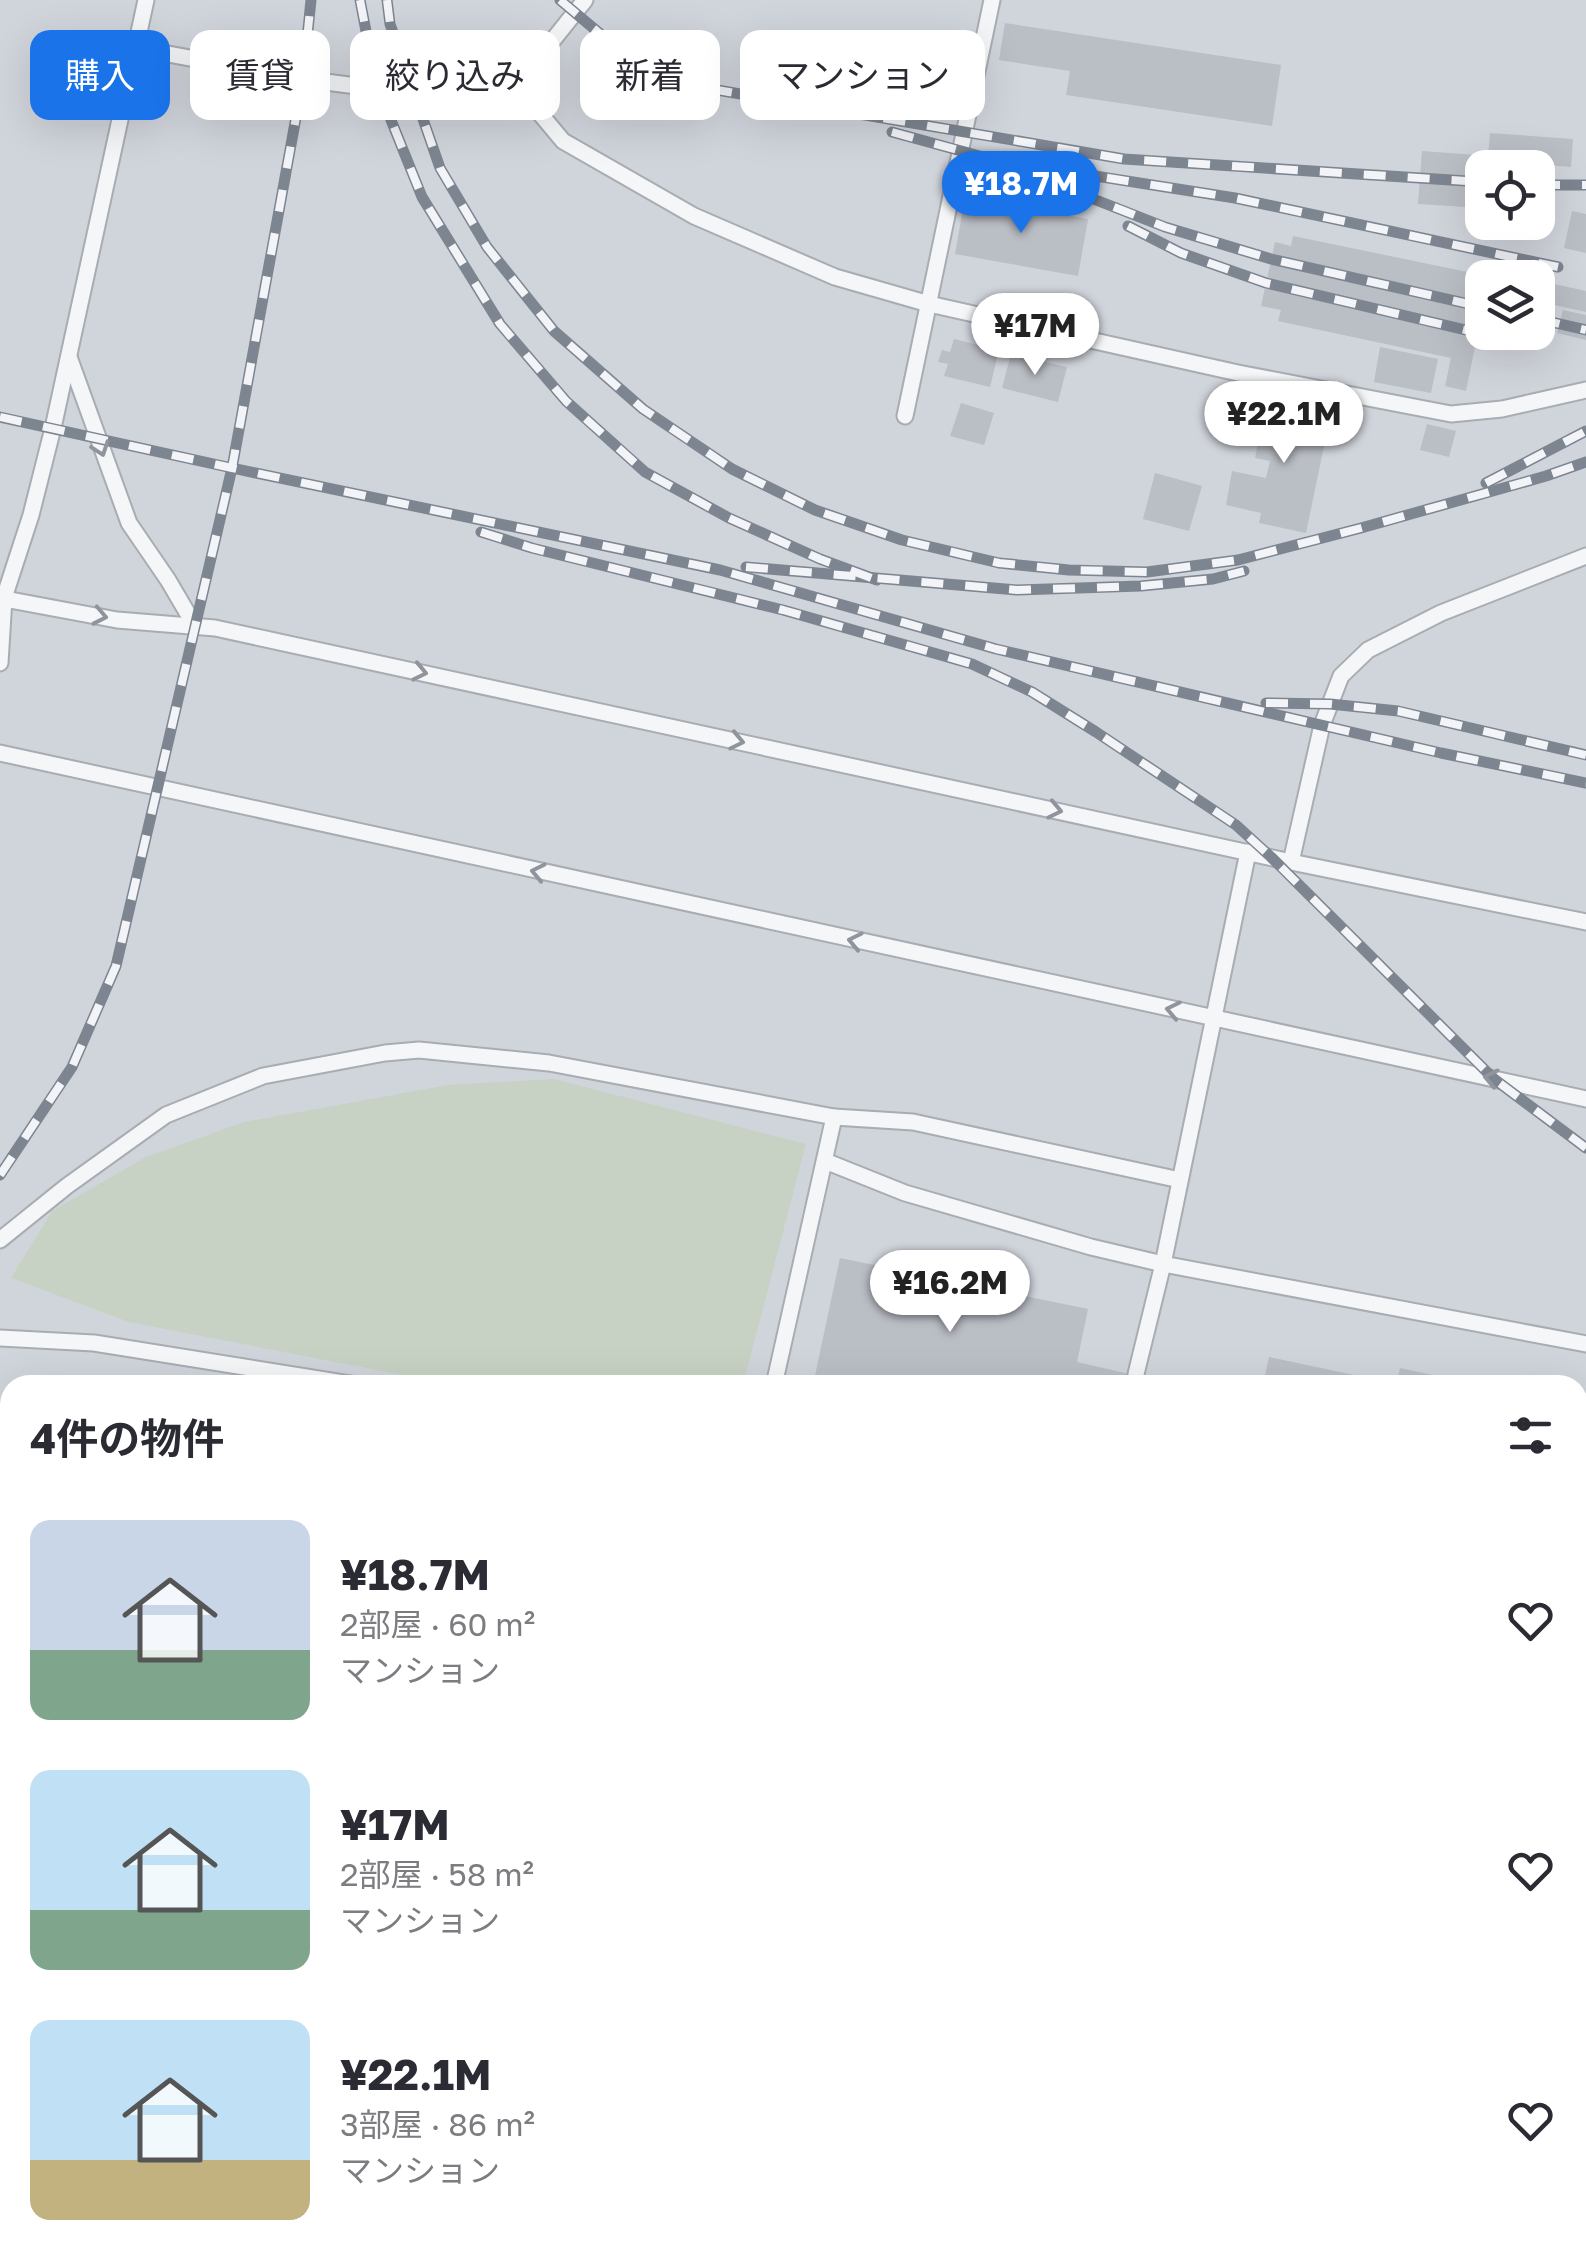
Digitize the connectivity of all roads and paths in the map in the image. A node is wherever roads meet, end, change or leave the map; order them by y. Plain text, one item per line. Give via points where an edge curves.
1 (146, 0) edge
2 (585, 0) edge
3 (992, 0) edge
4 (140, 30) edge
5 (560, 32) edge
6 (170, 55) edge
7 (350, 86) edge
8 (120, 120) edge
9 (545, 120) edge
10 (929, 304) junction
11 (69, 357) junction
12 (1586, 390) edge
13 (905, 416) dead end
14 (1586, 556) edge
15 (2, 601) edge
16 (195, 626) junction
17 (0, 663) edge
18 (0, 752) edge
19 (1248, 852) junction
20 (1291, 862) junction
21 (1586, 922) edge
22 (1214, 1019) junction
23 (1586, 1099) edge
24 (834, 1117) junction
25 (824, 1160) junction
26 (1180, 1180) junction
27 (0, 1240) edge
28 (1163, 1264) junction
29 (0, 1338) edge
30 (1586, 1344) edge
31 (1136, 1374) dead end
32 (294, 1375) edge
33 (776, 1375) edge

1 - 4 lane
2 - 5 lane
3 - 10 lane
6 - 7 lane
8 - 11 lane
9 - 10 lane via 563,141 694,216 836,277
10 - 12 lane via 1451,414
10 - 13 lane
11 - 15 lane via 31,515
11 -> 16 lane via 128,524
14 - 20 lane via 1441,613 1368,650 1341,676 1324,717
15 -> 16 lane
15 - 17 lane
16 -> 19 lane
22 -> 18 lane
19 - 20 lane
19 - 22 lane
20 - 21 lane
23 -> 22 lane
22 - 26 lane
24 - 25 lane
24 - 26 lane via 913,1122
24 - 27 lane via 549,1062 385,1053 263,1076 166,1115
25 - 28 lane via 904,1193
25 - 33 lane
26 - 28 lane
28 - 30 lane
28 - 31 lane
29 - 32 lane via 94,1343

